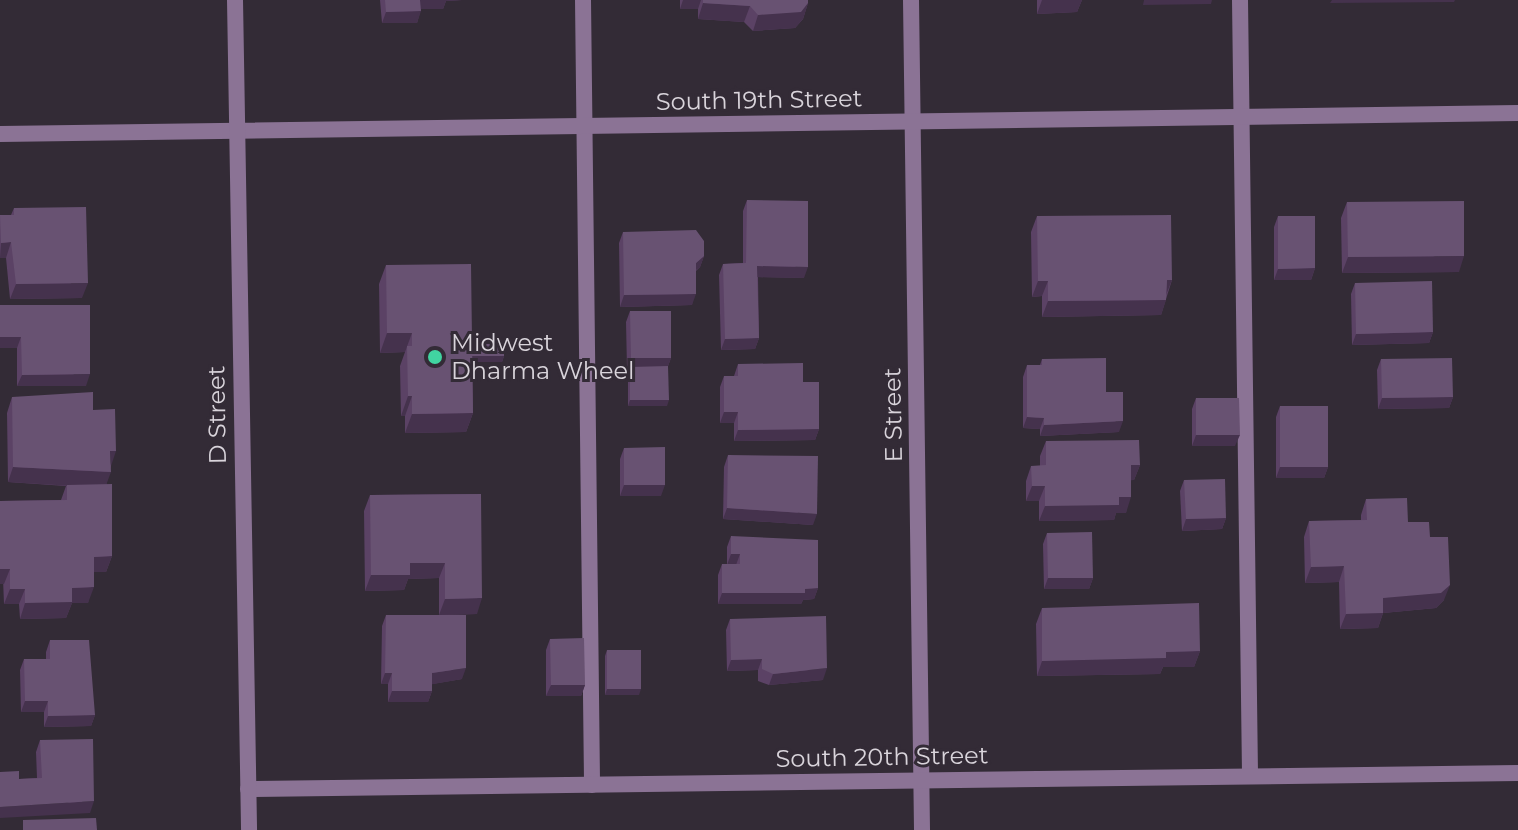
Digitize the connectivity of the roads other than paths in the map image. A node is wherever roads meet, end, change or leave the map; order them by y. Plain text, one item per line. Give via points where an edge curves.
1 (235, 0) edge
2 (583, 0) edge
3 (911, 0) edge
4 (1240, 0) edge
5 (1518, 113) edge
6 (1242, 117) junction
7 (913, 122) junction
8 (585, 126) junction
9 (237, 130) junction
10 (0, 134) edge
11 (1518, 773) edge
12 (1250, 776) junction
13 (922, 781) junction
14 (592, 785) junction
15 (248, 789) junction
16 (249, 830) edge
17 (922, 830) edge

1 - 9 street, D Street
2 - 8 street
3 - 7 street, E Street
4 - 6 street
5 - 6 street, South 19th Street
6 - 7 street, South 19th Street
6 - 12 street
7 - 8 street, South 19th Street
7 - 13 street, E Street
8 - 9 street, South 19th Street
8 - 14 street
9 - 10 street, South 19th Street
9 - 15 street, D Street
11 - 12 street, South 20th Street
12 - 13 street, South 20th Street
13 - 14 street, South 20th Street
13 - 17 street, E Street
14 - 15 street, South 20th Street
15 - 16 street, D Street

